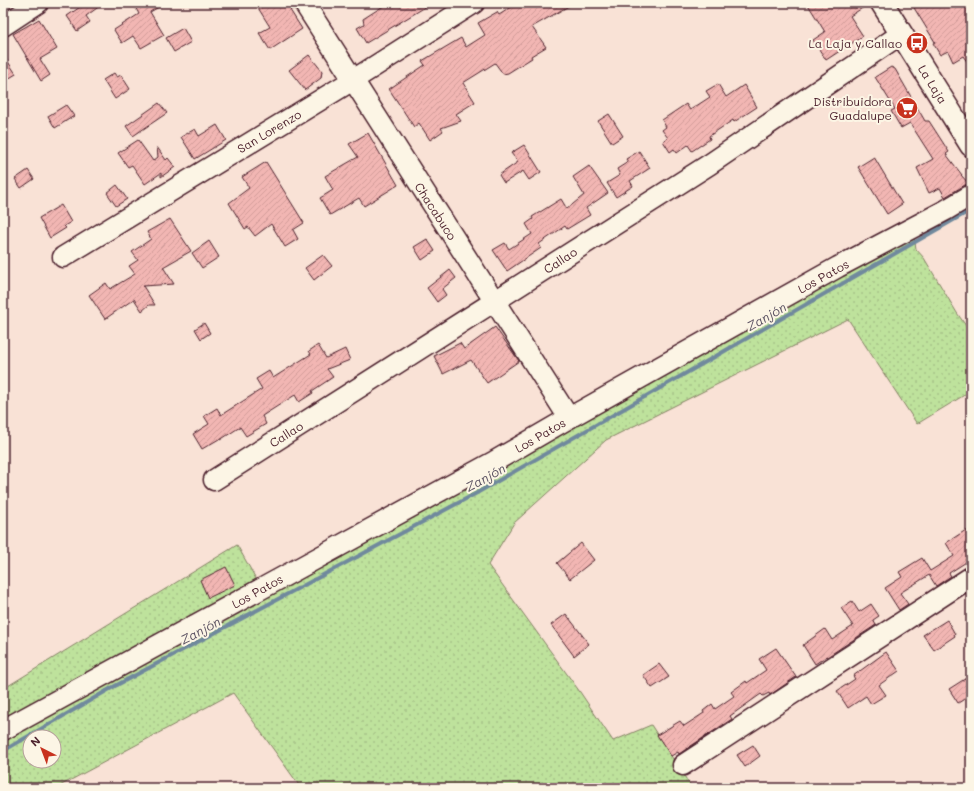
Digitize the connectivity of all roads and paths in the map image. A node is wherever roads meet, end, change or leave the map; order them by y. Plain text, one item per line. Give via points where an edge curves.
1 (38, 3) edge
2 (304, 3) edge
3 (474, 3) edge
4 (882, 3) edge
5 (3, 26) edge
6 (901, 34) junction
7 (353, 80) junction
8 (971, 145) edge
9 (971, 194) edge
10 (63, 257) dead end
11 (494, 302) junction
12 (569, 418) junction
13 (214, 480) dead end
14 (971, 577) edge
15 (3, 730) edge
16 (683, 765) dead end

1 - 5 street
2 - 7 street, Chacabuco
3 - 7 street, San Lorenzo
4 - 6 main road, La Laja
6 - 8 main road, La Laja
6 - 11 street, Callao via 710,164
7 - 10 street, San Lorenzo
7 - 11 street, Chacabuco
9 - 12 street, Los Patos
11 - 12 street, Chacabuco
11 - 13 street, Callao
12 - 15 street, Los Patos
14 - 16 street

